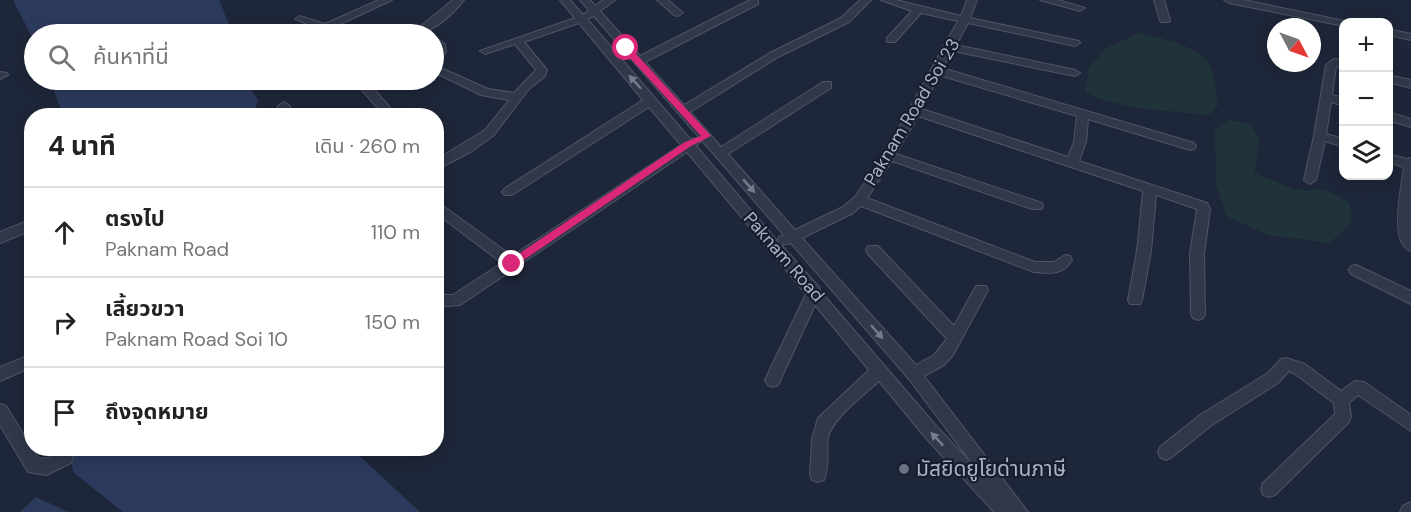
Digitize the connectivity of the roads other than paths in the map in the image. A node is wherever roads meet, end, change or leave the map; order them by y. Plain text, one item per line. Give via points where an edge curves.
1 (387, 0) edge
2 (459, 0) edge
3 (565, 0) edge
4 (585, 0) edge
5 (609, 0) edge
6 (662, 0) edge
7 (866, 0) edge
8 (886, 0) edge
9 (972, 0) edge
10 (1045, 0) edge
11 (1160, 0) edge
12 (1229, 0) edge
13 (754, 2) dead end
14 (371, 3) edge
15 (1080, 8) dead end
16 (919, 10) junction
17 (595, 12) junction
18 (678, 13) dead end
19 (300, 19) dead end
20 (580, 19) junction
21 (964, 20) junction
22 (1165, 20) dead end
23 (1339, 22) edge
24 (314, 24) edge
25 (332, 24) edge
26 (433, 24) edge
27 (1393, 33) edge
28 (1411, 37) edge
29 (517, 40) junction
30 (891, 40) dead end
31 (1075, 43) dead end
32 (951, 46) junction
33 (484, 51) dead end
34 (638, 62) junction
35 (1339, 63) edge
36 (936, 70) junction
37 (444, 73) edge
38 (1075, 73) dead end
39 (1393, 79) edge
40 (1411, 84) edge
41 (826, 85) dead end
42 (368, 90) dead end
43 (515, 97) junction
44 (1326, 97) junction
45 (651, 100) junction
46 (1339, 101) edge
47 (385, 108) edge
48 (685, 110) junction
49 (915, 111) junction
50 (1083, 114) junction
51 (1393, 117) edge
52 (1411, 123) edge
53 (706, 136) junction
54 (1320, 136) junction
55 (1339, 142) edge
56 (688, 144) junction
57 (1190, 146) dead end
58 (721, 153) junction
59 (889, 156) junction
60 (1393, 159) edge
61 (444, 160) edge
62 (1072, 162) junction
63 (1411, 164) edge
64 (1310, 180) dead end
65 (1150, 188) junction
66 (508, 192) dead end
67 (859, 200) junction
68 (1037, 206) dead end
69 (444, 212) edge
70 (24, 228) edge
71 (792, 237) junction
72 (0, 238) edge
73 (774, 246) junction
74 (1411, 246) edge
75 (873, 250) dead end
76 (1065, 260) dead end
77 (512, 264) junction
78 (1356, 270) dead end
79 (981, 290) dead end
80 (813, 291) junction
81 (1411, 298) edge
82 (1135, 300) dead end
83 (444, 301) edge
84 (1198, 314) dead end
85 (955, 337) junction
86 (24, 364) edge
87 (880, 370) junction
88 (0, 374) edge
89 (914, 374) junction
90 (773, 380) dead end
91 (1341, 399) junction
92 (0, 411) edge
93 (1411, 424) edge
94 (24, 450) edge
95 (1166, 452) dead end
96 (28, 456) edge
97 (65, 456) edge
98 (818, 474) dead end
99 (1269, 489) dead end
100 (1006, 512) edge
101 (1019, 512) edge

1 - 14 street
2 - 26 street
3 - 20 street, Paknam Road
4 - 17 street, Paknam Road
5 - 17 street
6 - 18 street
7 - 48 street via 845,20 774,55
8 - 16 street
9 - 21 street, Paknam Road Soi 23
10 - 15 street
11 - 22 street
12 - 23 street
13 - 34 street
14 - 25 street
16 - 21 street
16 - 30 street
17 - 20 street
17 - 34 street, Paknam Road
19 - 24 street
20 - 29 street
45 -> 20 street, Paknam Road
21 - 31 street
21 - 32 street, Paknam Road Soi 23
27 - 28 street
29 - 33 street
29 - 43 street via 542,70
32 - 36 street, Paknam Road Soi 23
32 - 38 street
34 - 48 street, Paknam Road
35 - 44 street via 1331,65
36 - 49 street, Paknam Road Soi 23
36 - 50 street
37 - 43 street via 485,92
39 - 40 street
41 - 58 street
42 - 47 street
43 - 61 street via 485,138
44 - 46 street
44 - 54 street
45 - 56 street, Paknam Road
45 - 66 street
48 - 53 street, Paknam Road
49 - 59 street, Paknam Road Soi 23
49 - 62 street
50 - 57 street
50 - 62 street via 1080,141
51 - 52 street
53 - 56 street
53 - 58 street, Paknam Road
54 - 55 street
54 - 64 street
56 - 73 street, Paknam Road
56 - 77 street
58 -> 71 street, Paknam Road
59 - 67 street, Paknam Road Soi 23
59 - 68 street
60 - 63 street
62 - 65 street
63 - 74 street via 1404,217
65 - 82 street
65 - 84 street via 1204,209 1197,254
67 - 71 street, Paknam Road Soi 23 via 848,210
67 - 76 street via 1034,267 1057,268
69 - 77 street
70 - 72 street
71 - 73 street, Paknam Road Soi 23
71 -> 89 street, Paknam Road
73 - 80 street, Paknam Road
75 - 85 street
77 - 83 street via 455,301
78 - 81 street
79 - 85 street
80 - 87 street, Paknam Road
80 - 90 street
85 - 89 street via 939,360
86 - 88 street
87 - 98 street via 824,423
100 -> 87 street, Paknam Road via 931,432
89 - 101 street, Paknam Road
91 - 93 street via 1359,387
91 - 95 street via 1300,369 1286,364 1274,378 1206,420
91 - 99 street via 1343,417
92 - 94 street
96 - 97 street via 34,466 45,469

